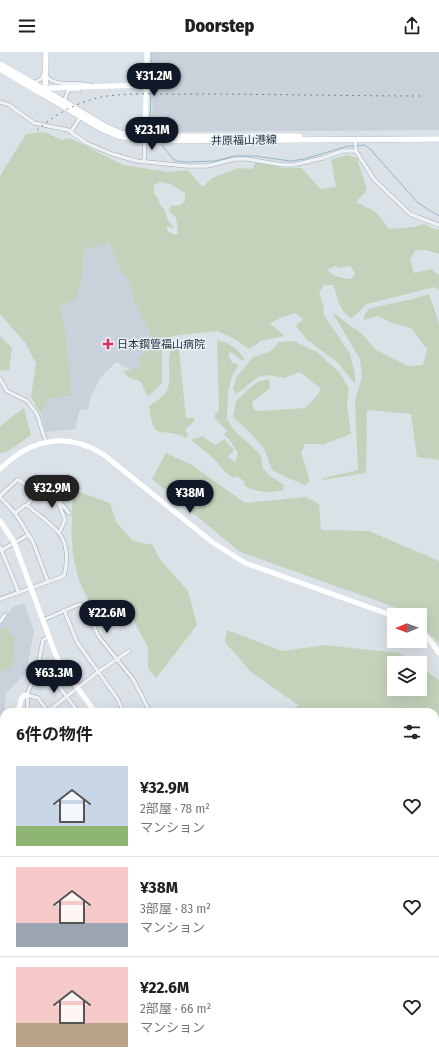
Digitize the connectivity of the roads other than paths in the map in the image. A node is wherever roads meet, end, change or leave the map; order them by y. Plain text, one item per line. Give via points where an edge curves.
1 (46, 52) edge
2 (147, 52) edge
3 (0, 64) edge
4 (0, 69) edge
5 (45, 73) junction
6 (28, 81) junction
7 (146, 84) junction
8 (92, 86) junction
9 (43, 92) junction
10 (0, 102) edge
11 (68, 104) junction
12 (81, 115) junction
13 (71, 132) junction
14 (439, 135) edge
15 (145, 138) junction
16 (439, 139) edge
17 (356, 141) junction
18 (356, 150) junction
19 (144, 162) junction
20 (439, 225) edge
21 (0, 379) edge
22 (46, 442) junction
23 (0, 469) edge
24 (45, 490) junction
25 (0, 497) edge
26 (27, 505) junction
27 (16, 513) junction
28 (69, 513) dead end
29 (0, 521) edge
30 (59, 533) junction
31 (28, 535) junction
32 (14, 542) junction
33 (1, 548) edge
34 (48, 582) junction
35 (31, 588) junction
36 (19, 593) junction
37 (0, 599) edge
38 (64, 610) junction
39 (387, 614) edge
40 (5, 615) dead end
41 (43, 620) junction
42 (0, 622) edge
43 (48, 637) junction
44 (427, 637) edge
45 (129, 651) dead end
46 (439, 653) edge
47 (117, 658) junction
48 (38, 666) junction
49 (98, 672) junction
50 (78, 688) junction
51 (27, 695) junction
52 (66, 697) junction
53 (19, 708) edge
54 (28, 708) edge
55 (45, 708) edge
56 (53, 708) edge
57 (75, 708) edge
58 (93, 708) edge
59 (122, 708) edge
60 (148, 708) edge

1 - 5 main road
2 - 7 street
3 - 6 street
4 - 9 street
5 - 6 street via 36,82
5 - 8 street via 52,82 85,83
5 - 9 main road
6 - 9 street
7 - 8 street
7 - 15 street
8 - 9 street via 50,88
8 - 11 street via 88,89 68,90 65,99
9 - 11 main road, 井原福山港線
9 - 12 main road, 井原福山港線
10 - 13 street via 9,105 34,123
11 - 12 main road, 井原福山港線
12 - 13 street
12 - 15 main road, 井原福山港線 via 120,133
13 - 19 street via 98,148
14 - 15 main road, 井原福山港線
15 - 17 main road, 井原福山港線
15 - 19 street
16 - 17 main road, 井原福山港線
17 - 18 street
18 - 19 street via 342,151 294,165 247,159 234,159 207,166
18 - 20 street via 374,178 405,210
21 - 22 street via 7,391 27,401 37,414
22 - 23 street via 22,451
22 - 39 street via 76,443 95,449 212,542 245,563
24 - 25 street via 38,478 26,486 17,480
24 - 26 street via 40,489
24 - 28 street
24 - 30 street via 47,496 59,504 65,520
25 - 27 street
26 - 27 street
26 - 30 street
27 - 31 street
29 - 32 street
30 - 34 street via 65,546 66,568 64,576
31 - 32 street
31 - 34 street
32 - 33 street
32 - 35 street
33 - 36 street
34 - 35 street
35 - 36 street
35 - 41 street
36 - 37 street
38 - 41 street
38 - 47 street via 80,604 87,612 99,637
38 - 49 street via 77,642
40 - 42 street
41 - 43 street
43 - 48 street via 43,640
43 - 50 street via 62,665
44 - 46 street
45 - 47 street
47 - 49 street
47 - 60 street via 133,679
48 - 51 street
48 - 52 street via 47,670
49 - 50 street
49 - 59 street
50 - 52 street
50 - 58 street
51 - 53 street via 23,696
51 - 54 street
51 - 55 street via 38,698
52 - 56 street
52 - 57 street

